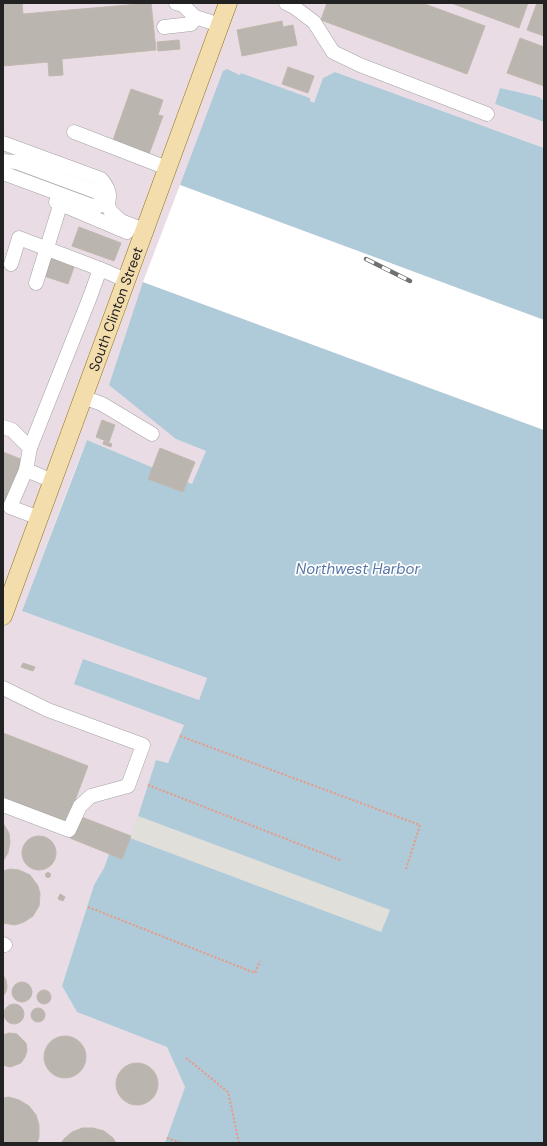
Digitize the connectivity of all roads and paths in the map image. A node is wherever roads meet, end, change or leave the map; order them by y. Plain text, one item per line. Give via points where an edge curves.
1 (176, 3) edge
2 (228, 3) edge
3 (286, 3) edge
4 (301, 7) edge
5 (195, 17) junction
6 (220, 25) junction
7 (164, 27) dead end
8 (487, 114) dead end
9 (74, 132) dead end
10 (3, 143) edge
11 (3, 161) edge
12 (167, 168) junction
13 (3, 169) edge
14 (3, 173) edge
15 (3, 184) edge
16 (62, 200) junction
17 (104, 205) junction
18 (143, 234) junction
19 (46, 249) junction
20 (12, 264) dead end
21 (100, 269) junction
22 (126, 280) junction
23 (36, 283) dead end
24 (83, 397) junction
25 (3, 427) edge
26 (152, 434) dead end
27 (30, 448) junction
28 (26, 470) junction
29 (53, 481) junction
30 (39, 518) junction
31 (3, 616) edge
32 (3, 688) edge
33 (180, 736) dead end
34 (148, 785) dead end
35 (3, 805) edge
36 (340, 860) dead end
37 (406, 868) dead end
38 (88, 907) dead end
39 (260, 961) dead end
40 (186, 1058) dead end
41 (167, 1138) dead end
42 (182, 1143) edge
43 (239, 1143) edge

1 - 5 lane via 183,5
2 - 6 main road, South Clinton Street
3 - 4 lane
4 - 8 lane via 334,52 360,65
5 - 6 lane
5 - 7 lane via 191,24
6 - 12 main road, South Clinton Street
9 - 12 lane
10 - 17 lane via 101,179 110,199
11 - 17 lane via 16,162 97,192
12 - 18 main road, South Clinton Street
13 - 17 lane via 16,170
14 - 16 lane
15 - 16 lane
16 - 17 lane via 95,207
16 - 18 lane
16 - 19 lane
17 - 18 lane via 121,221
18 - 22 main road, South Clinton Street
19 - 20 lane via 19,238
19 - 21 lane
19 - 23 lane
21 - 22 lane
21 - 27 lane
22 - 24 main road, South Clinton Street
24 - 26 lane via 102,404
24 - 29 main road, South Clinton Street
25 - 27 lane via 12,430
27 - 28 lane
28 - 29 lane
28 - 30 lane via 10,507
29 - 30 main road, South Clinton Street
30 - 31 main road, South Clinton Street
32 - 35 lane via 48,710 143,745 128,786 91,796 80,806 69,830
33 - 37 path via 420,825
34 - 36 path
38 - 39 path via 255,973
40 - 43 path via 228,1092
41 - 42 path

